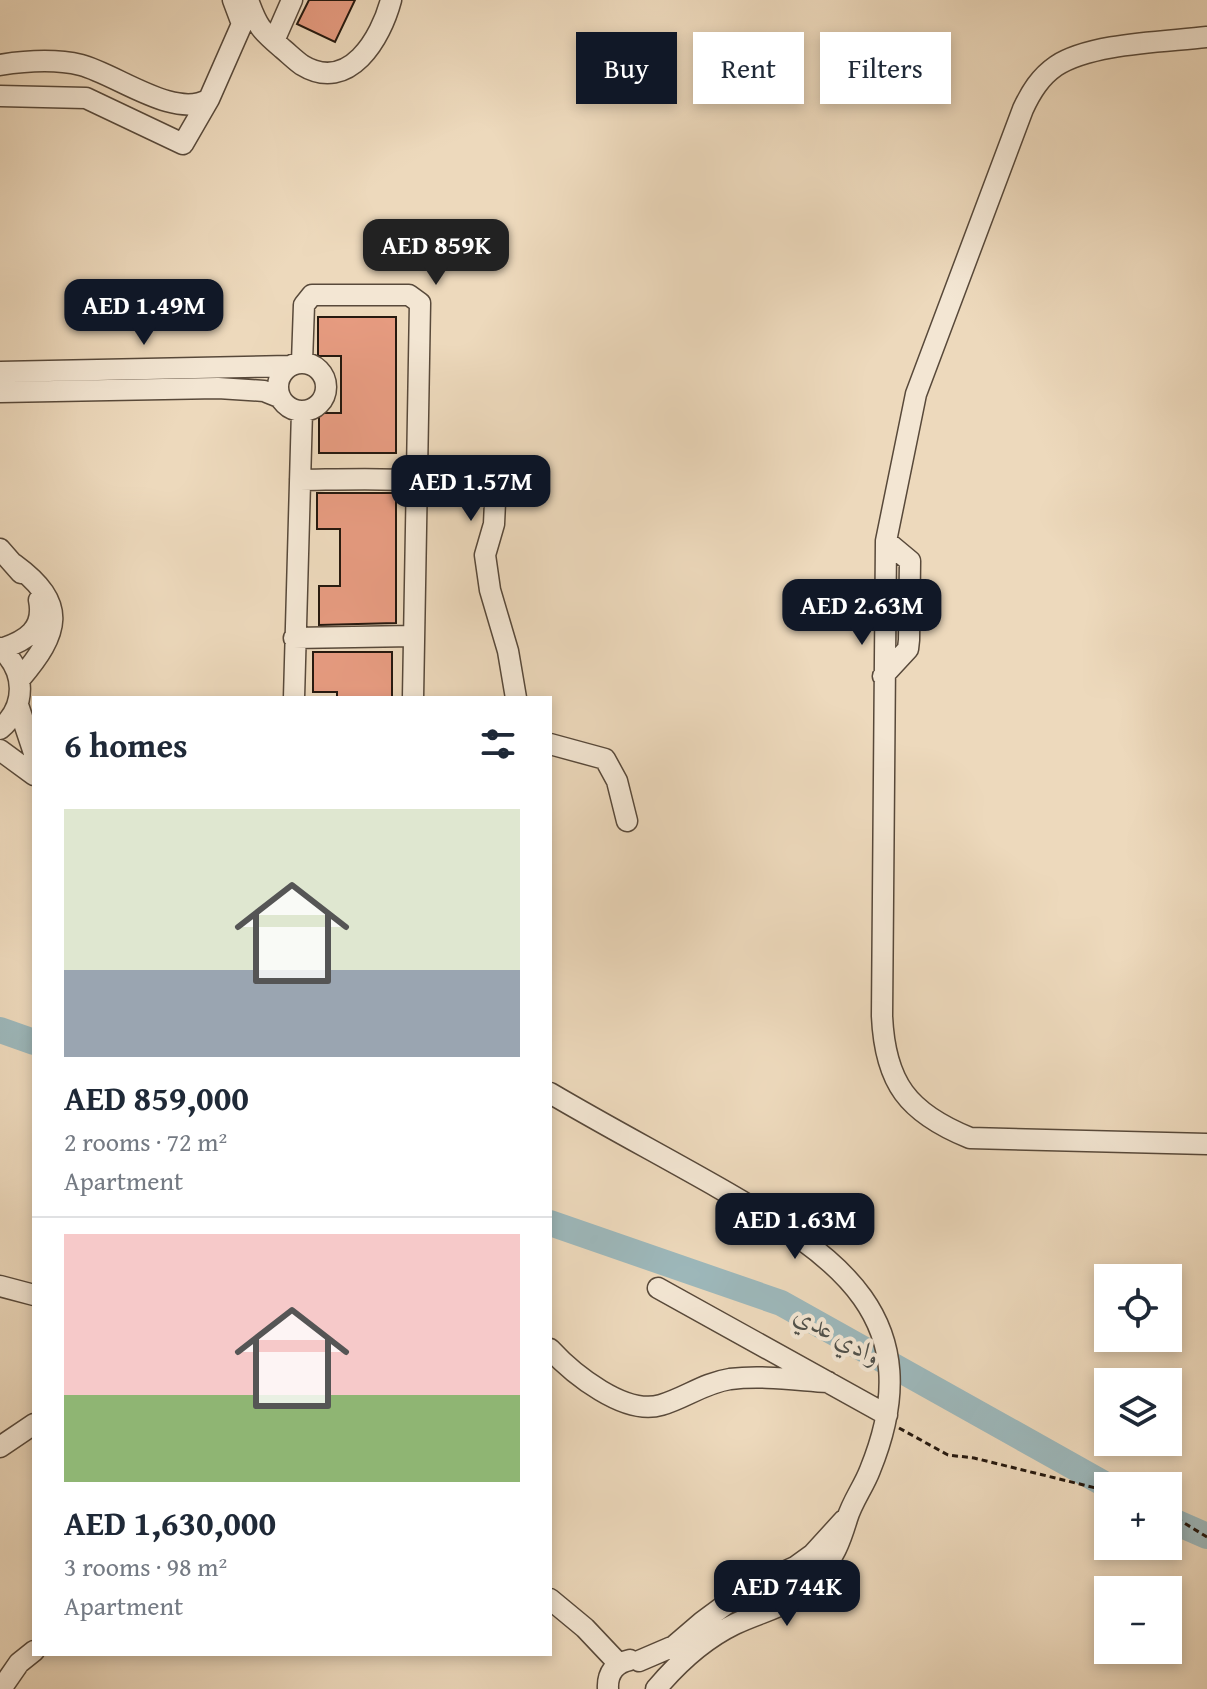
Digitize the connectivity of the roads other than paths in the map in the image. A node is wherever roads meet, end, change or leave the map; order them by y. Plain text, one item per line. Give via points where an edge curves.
1 (233, 0) edge
2 (248, 0) edge
3 (292, 0) edge
4 (391, 0) edge
5 (1207, 37) edge
6 (274, 41) junction
7 (0, 65) edge
8 (94, 69) junction
9 (0, 96) edge
10 (86, 98) junction
11 (209, 99) junction
12 (295, 364) junction
13 (0, 372) edge
14 (0, 392) edge
15 (279, 397) junction
16 (302, 411) junction
17 (300, 480) junction
18 (416, 481) junction
19 (7, 556) edge
20 (413, 636) junction
21 (294, 638) junction
22 (0, 648) edge
23 (20, 679) junction
24 (294, 696) edge
25 (413, 696) edge
26 (516, 696) edge
27 (18, 705) junction
28 (0, 729) edge
29 (552, 745) edge
30 (32, 747) edge
31 (0, 750) edge
32 (32, 774) edge
33 (627, 821) dead end
34 (552, 1094) edge
35 (1207, 1144) edge
36 (0, 1286) edge
37 (658, 1288) dead end
38 (32, 1294) edge
39 (552, 1351) edge
40 (828, 1382) junction
41 (887, 1418) junction
42 (32, 1425) edge
43 (0, 1447) edge
44 (847, 1518) junction
45 (552, 1601) edge
46 (32, 1653) edge
47 (629, 1662) junction
48 (1, 1689) edge
49 (608, 1689) edge
50 (656, 1689) edge

1 - 11 street via 242,24
2 - 6 street via 257,27
3 - 6 street
4 - 6 street via 373,45 351,67 322,72 303,65
5 - 35 street via 1081,54 1057,65 1032,92 916,394 886,541 882,1016 886,1058 900,1088 922,1112 952,1131 970,1138
7 - 8 street via 54,62
8 - 10 street
8 - 11 street via 171,103 199,105
9 - 10 street
10 - 11 street via 183,144
12 - 13 street
12 - 15 street via 279,376
12 - 16 street via 321,371 326,383 320,403
12 - 18 street via 304,305 312,295 418,299 422,307
14 - 15 street via 218,388
15 - 16 street
16 - 17 street
17 - 18 street
17 - 21 street
18 - 20 street
18 - 26 street via 463,487 495,502 485,555
19 - 22 street via 39,600 41,611 26,639
19 - 23 street via 40,588 52,617 46,645
20 - 21 street
20 - 25 street
21 - 24 street
22 - 23 street
23 - 27 street
27 - 28 street
27 - 30 street
29 - 33 street via 605,759
31 - 32 street
34 - 41 street via 762,1213 841,1269 862,1295 888,1352
36 - 38 street
37 - 40 street
39 - 40 street via 590,1383 644,1407 730,1379
40 - 41 street
41 - 44 street
42 - 43 street
44 - 47 street via 795,1567 748,1588 674,1646
44 - 50 street via 845,1534 830,1561 802,1592 788,1604 727,1629 681,1660
45 - 47 street
46 - 48 street
47 - 49 street via 610,1674
47 - 50 street via 654,1675

